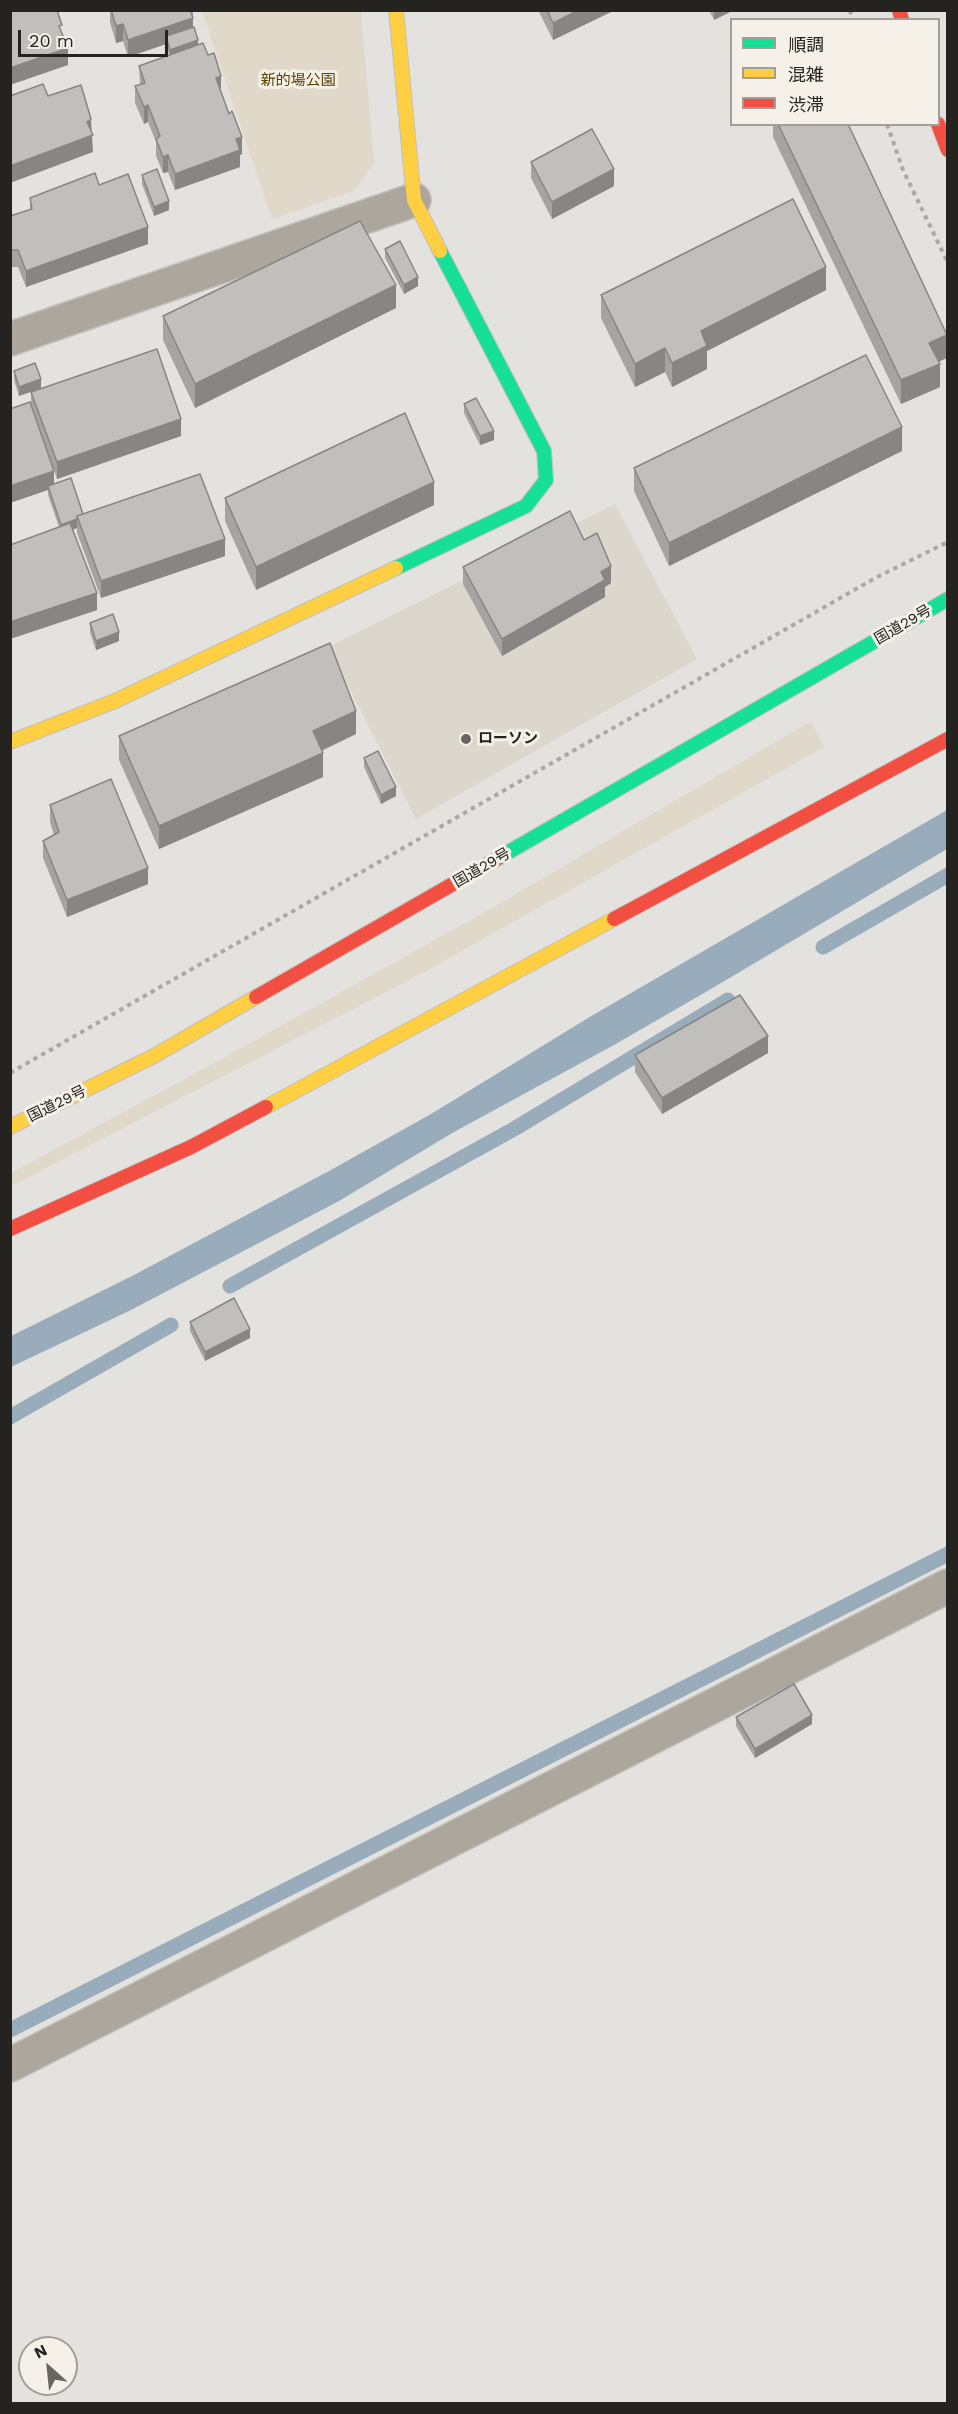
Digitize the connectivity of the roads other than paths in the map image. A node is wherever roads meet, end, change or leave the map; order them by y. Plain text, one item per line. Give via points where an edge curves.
1 (396, 10) edge
2 (939, 126) edge
3 (948, 150) edge
4 (414, 200) junction
5 (10, 339) edge
6 (948, 599) edge
7 (948, 739) edge
8 (10, 742) edge
9 (10, 1127) edge
10 (10, 1229) edge
11 (948, 1586) edge
12 (10, 2065) edge

1 - 4 main road
2 - 3 main road
4 - 5 street
4 - 8 main road via 544,451 546,480 526,506 115,701
6 - 9 main road, 国道29号 via 154,1056
7 - 10 main road via 190,1147
11 - 12 street

